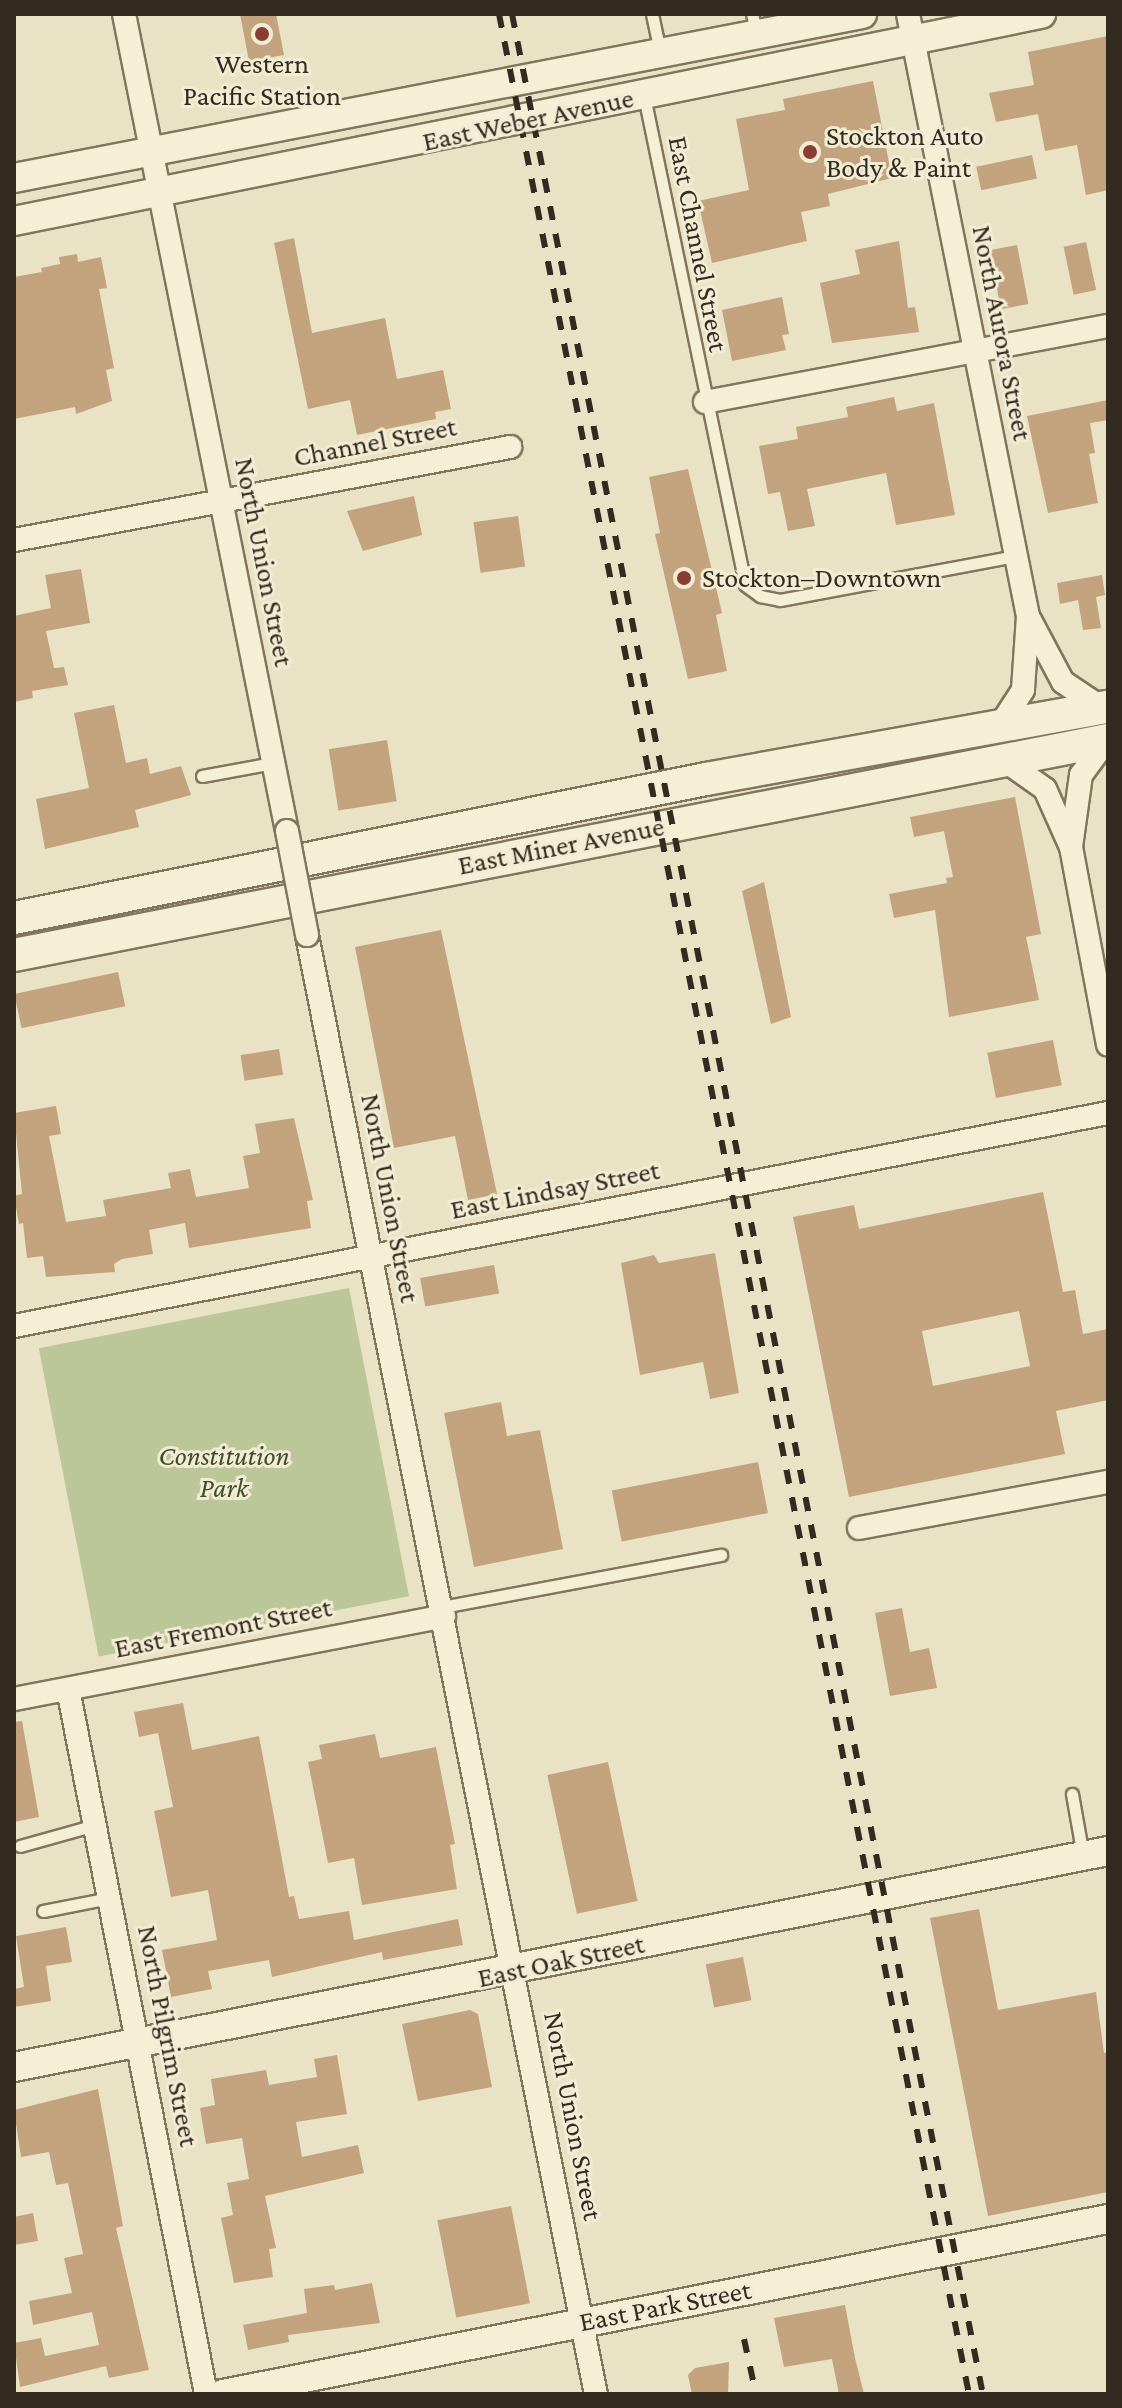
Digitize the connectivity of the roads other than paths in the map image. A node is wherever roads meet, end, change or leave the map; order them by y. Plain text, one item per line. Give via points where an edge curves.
1 (124, 14) edge
2 (652, 14) edge
3 (862, 14) edge
4 (1041, 14) edge
5 (812, 19) edge
6 (754, 24) edge
7 (911, 27) edge
8 (660, 53) junction
9 (644, 95) junction
10 (150, 151) junction
11 (14, 178) edge
12 (158, 194) junction
13 (14, 221) edge
14 (1108, 326) edge
15 (975, 352) junction
16 (705, 402) junction
17 (510, 447) dead end
18 (222, 501) junction
19 (14, 540) edge
20 (1016, 556) junction
21 (1028, 616) junction
22 (1105, 708) edge
23 (999, 727) junction
24 (1107, 740) edge
25 (1004, 760) junction
26 (273, 763) junction
27 (202, 776) dead end
28 (1071, 847) junction
29 (14, 918) edge
30 (14, 955) edge
31 (1108, 1045) edge
32 (1108, 1113) edge
33 (371, 1256) junction
34 (14, 1326) edge
35 (1108, 1482) edge
36 (859, 1528) dead end
37 (721, 1555) dead end
38 (443, 1612) junction
39 (68, 1689) junction
40 (14, 1699) edge
41 (1072, 1794) dead end
42 (95, 1825) junction
43 (20, 1846) dead end
44 (1096, 1854) edge
45 (110, 1898) junction
46 (43, 1911) dead end
47 (515, 1972) junction
48 (139, 2044) junction
49 (14, 2067) edge
50 (1108, 2219) edge
51 (582, 2323) junction
52 (206, 2394) edge
53 (223, 2394) edge
54 (596, 2394) edge

1 - 10 street, North Union Street
2 - 8 lane
3 - 5 street, East Weber Avenue
4 - 7 street, East Weber Avenue
5 - 6 street, East Weber Avenue
6 - 8 street, East Weber Avenue
7 - 9 street, East Weber Avenue
7 - 15 street, North Aurora Street
8 - 10 street, East Weber Avenue
9 - 12 street, East Weber Avenue
9 - 16 lane, East Channel Street
10 - 11 street, East Weber Avenue
10 - 12 street, North Union Street
12 - 13 street, East Weber Avenue
12 - 18 street, North Union Street
14 - 15 street
15 - 16 street
15 - 20 street, North Aurora Street
16 - 20 lane, East Channel Street via 745,585 760,596 780,600
17 - 18 street, Channel Street
18 - 19 street, Channel Street
18 - 26 street, North Union Street
20 - 21 street, North Aurora Street
21 - 22 street, North Aurora Street via 1063,682
21 - 23 street, North Aurora Street via 1022,693
22 - 23 main road, East Miner Avenue
23 - 29 main road, East Miner Avenue via 691,782
24 - 25 main road, East Miner Avenue
24 - 28 street via 1081,775
25 - 28 street via 1045,789
25 - 30 main road, East Miner Avenue
26 - 27 lane
26 - 33 street, North Union Street, bridge
28 - 31 street
32 - 33 street, East Lindsay Street
33 - 34 street, East Lindsay Street
33 - 38 street, North Union Street
35 - 36 street
37 - 38 lane
38 - 39 street, East Fremont Street
38 - 47 street, North Union Street
39 - 40 street, East Fremont Street
39 - 42 street, North Pilgrim Street
41 - 44 lane
42 - 43 lane
42 - 45 street, North Pilgrim Street
44 - 47 street, East Oak Street
45 - 46 lane
45 - 48 street, North Pilgrim Street
47 - 48 street, East Oak Street
47 - 51 street, North Union Street
48 - 49 street, East Oak Street
48 - 52 street, North Pilgrim Street
50 - 51 street, East Park Street
51 - 53 street, East Park Street
51 - 54 street, North Union Street

